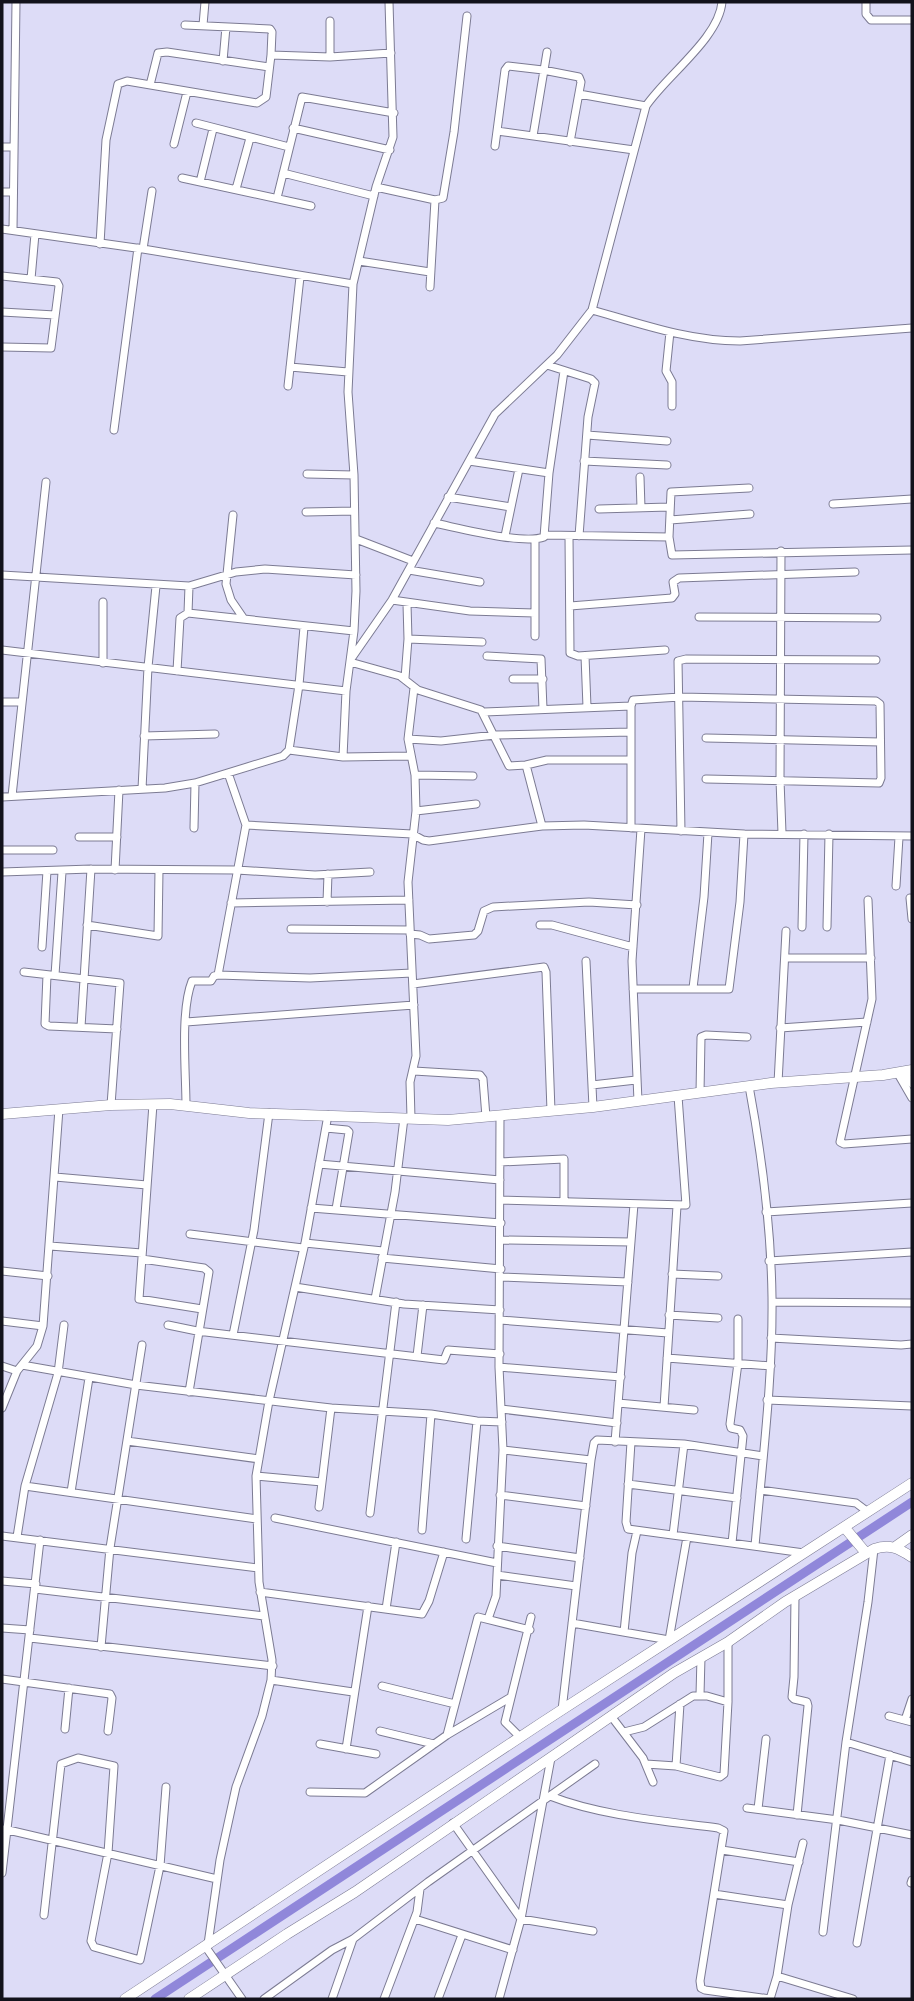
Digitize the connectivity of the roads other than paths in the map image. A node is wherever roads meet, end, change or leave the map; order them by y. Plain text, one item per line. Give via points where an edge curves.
1 (16, 2) edge
2 (205, 2) edge
3 (389, 2) edge
4 (722, 2) edge
5 (866, 2) edge
6 (467, 16) dead end
7 (912, 20) edge
8 (330, 21) dead end
9 (185, 25) dead end
10 (203, 25) junction
11 (226, 27) junction
12 (547, 52) dead end
13 (391, 53) junction
14 (271, 55) junction
15 (330, 57) junction
16 (223, 61) junction
17 (270, 67) junction
18 (543, 70) junction
19 (150, 85) junction
20 (187, 92) junction
21 (579, 94) junction
22 (646, 106) junction
23 (394, 113) junction
24 (196, 123) dead end
25 (293, 128) junction
26 (213, 129) junction
27 (497, 131) junction
28 (533, 136) junction
29 (250, 138) junction
30 (570, 142) junction
31 (174, 144) dead end
32 (495, 146) dead end
33 (2, 147) edge
34 (14, 147) junction
35 (289, 147) junction
36 (390, 150) junction
37 (634, 150) junction
38 (283, 173) junction
39 (182, 178) dead end
40 (200, 181) junction
41 (376, 187) junction
42 (236, 189) junction
43 (152, 191) dead end
44 (2, 192) edge
45 (13, 192) junction
46 (374, 196) junction
47 (277, 198) junction
48 (435, 201) junction
49 (311, 206) dead end
50 (2, 229) edge
51 (13, 230) junction
52 (34, 234) junction
53 (100, 244) junction
54 (140, 248) junction
55 (359, 261) junction
56 (430, 272) junction
57 (2, 276) edge
58 (300, 277) junction
59 (31, 279) junction
60 (353, 284) junction
61 (429, 287) dead end
62 (592, 310) junction
63 (2, 312) edge
64 (55, 315) junction
65 (912, 328) edge
66 (670, 332) junction
67 (2, 347) edge
68 (547, 365) junction
69 (290, 366) junction
70 (564, 371) junction
71 (348, 372) junction
72 (288, 386) dead end
73 (672, 406) dead end
74 (114, 430) dead end
75 (587, 435) junction
76 (667, 440) dead end
77 (469, 461) junction
78 (584, 461) junction
79 (667, 465) dead end
80 (519, 469) junction
81 (549, 473) junction
82 (307, 474) dead end
83 (354, 475) junction
84 (640, 477) dead end
85 (46, 482) dead end
86 (749, 488) dead end
87 (448, 497) junction
88 (912, 499) edge
89 (833, 504) dead end
90 (511, 507) junction
91 (669, 507) junction
92 (641, 508) junction
93 (599, 509) dead end
94 (354, 511) junction
95 (306, 512) dead end
96 (750, 514) dead end
97 (233, 515) dead end
98 (670, 520) junction
99 (434, 523) junction
100 (545, 535) junction
101 (505, 536) junction
102 (569, 536) junction
103 (579, 536) junction
104 (669, 537) junction
105 (535, 539) junction
106 (356, 540) junction
107 (912, 550) edge
108 (781, 551) junction
109 (413, 561) junction
110 (409, 570) junction
111 (855, 572) dead end
112 (781, 574) junction
113 (2, 575) edge
114 (226, 575) junction
115 (356, 575) junction
116 (34, 578) junction
117 (480, 582) dead end
118 (156, 586) junction
119 (189, 586) junction
120 (393, 600) junction
121 (103, 603) dead end
122 (407, 604) junction
123 (570, 606) junction
124 (188, 613) junction
125 (534, 613) junction
126 (781, 616) junction
127 (699, 617) dead end
128 (877, 618) dead end
129 (244, 619) junction
130 (304, 627) junction
131 (354, 631) junction
132 (534, 636) dead end
133 (408, 639) junction
134 (482, 642) dead end
135 (2, 650) edge
136 (665, 650) dead end
137 (27, 653) junction
138 (486, 656) dead end
139 (585, 656) junction
140 (781, 658) junction
141 (876, 660) dead end
142 (350, 661) junction
143 (103, 663) junction
144 (148, 667) junction
145 (177, 671) junction
146 (405, 678) junction
147 (513, 679) dead end
148 (542, 679) junction
149 (299, 685) junction
150 (414, 688) junction
151 (346, 691) junction
152 (680, 697) junction
153 (781, 698) junction
154 (2, 702) edge
155 (21, 702) junction
156 (631, 706) junction
157 (587, 707) junction
158 (543, 709) junction
159 (484, 712) junction
160 (631, 732) junction
161 (215, 734) dead end
162 (495, 735) junction
163 (145, 736) junction
164 (706, 738) dead end
165 (408, 739) junction
166 (780, 739) junction
167 (880, 742) junction
168 (289, 750) junction
169 (410, 756) junction
170 (343, 757) junction
171 (631, 760) junction
172 (526, 765) junction
173 (228, 774) junction
174 (415, 775) junction
175 (472, 776) dead end
176 (706, 779) dead end
177 (780, 780) junction
178 (195, 783) junction
179 (142, 789) junction
180 (119, 790) junction
181 (12, 796) junction
182 (2, 797) edge
183 (476, 804) dead end
184 (416, 811) junction
185 (246, 825) junction
186 (542, 826) junction
187 (194, 828) dead end
188 (631, 828) junction
189 (641, 829) junction
190 (681, 831) junction
191 (708, 833) junction
192 (412, 834) junction
193 (744, 834) junction
194 (782, 834) junction
195 (804, 834) junction
196 (829, 834) junction
197 (912, 836) edge
198 (79, 837) dead end
199 (117, 837) junction
200 (898, 837) junction
201 (2, 850) edge
202 (53, 850) dead end
203 (91, 869) junction
204 (116, 870) junction
205 (159, 870) junction
206 (237, 870) junction
207 (47, 871) junction
208 (2, 872) edge
209 (62, 872) junction
210 (370, 872) dead end
211 (328, 874) junction
212 (896, 886) dead end
213 (910, 898) dead end
214 (409, 900) junction
215 (868, 900) dead end
216 (231, 902) junction
217 (327, 902) junction
218 (637, 905) junction
219 (912, 919) edge
220 (87, 925) junction
221 (540, 925) dead end
222 (802, 927) dead end
223 (827, 927) dead end
224 (291, 929) dead end
225 (786, 931) dead end
226 (410, 932) junction
227 (42, 947) dead end
228 (632, 947) junction
229 (785, 958) junction
230 (871, 958) junction
231 (586, 961) dead end
232 (24, 972) dead end
233 (412, 973) junction
234 (51, 975) junction
235 (218, 975) junction
236 (84, 978) junction
237 (413, 984) junction
238 (693, 988) junction
239 (633, 989) junction
240 (414, 1005) junction
241 (186, 1022) junction
242 (867, 1022) junction
243 (81, 1027) junction
244 (780, 1028) junction
245 (117, 1029) junction
246 (747, 1037) dead end
247 (414, 1071) junction
248 (907, 1071) edge
249 (855, 1077) junction
250 (636, 1080) junction
251 (778, 1083) junction
252 (592, 1084) junction
253 (912, 1084) edge
254 (749, 1086) junction
255 (700, 1093) junction
256 (678, 1096) junction
257 (912, 1098) edge
258 (638, 1101) junction
259 (153, 1104) junction
260 (111, 1105) junction
261 (186, 1106) junction
262 (593, 1107) junction
263 (59, 1109) junction
264 (551, 1111) junction
265 (269, 1113) junction
266 (2, 1114) edge
267 (328, 1115) junction
268 (500, 1115) junction
269 (486, 1116) junction
270 (407, 1118) junction
271 (326, 1128) junction
272 (912, 1139) edge
273 (500, 1162) junction
274 (319, 1164) junction
275 (344, 1167) junction
276 (397, 1172) junction
277 (55, 1177) junction
278 (500, 1180) junction
279 (147, 1185) junction
280 (501, 1200) junction
281 (564, 1201) junction
282 (912, 1203) edge
283 (634, 1204) junction
284 (677, 1206) junction
285 (311, 1208) junction
286 (336, 1209) junction
287 (766, 1212) junction
288 (390, 1214) junction
289 (501, 1223) junction
290 (190, 1234) dead end
291 (501, 1240) junction
292 (252, 1241) junction
293 (631, 1242) junction
294 (50, 1246) junction
295 (304, 1246) junction
296 (912, 1252) edge
297 (383, 1255) junction
298 (142, 1256) junction
299 (769, 1261) junction
300 (2, 1271) edge
301 (501, 1273) junction
302 (672, 1274) junction
303 (48, 1276) junction
304 (718, 1276) dead end
305 (628, 1282) junction
306 (295, 1287) junction
307 (374, 1299) junction
308 (396, 1302) junction
309 (772, 1302) junction
310 (912, 1303) edge
311 (423, 1305) junction
312 (202, 1309) junction
313 (500, 1310) junction
314 (669, 1315) junction
315 (718, 1318) dead end
316 (738, 1319) dead end
317 (500, 1320) junction
318 (2, 1321) edge
319 (64, 1325) dead end
320 (168, 1325) dead end
321 (43, 1326) junction
322 (197, 1331) junction
323 (624, 1331) junction
324 (668, 1334) junction
325 (233, 1335) junction
326 (771, 1338) junction
327 (282, 1340) junction
328 (912, 1344) edge
329 (142, 1345) dead end
330 (390, 1353) junction
331 (499, 1354) junction
332 (417, 1356) junction
333 (667, 1358) junction
334 (738, 1363) junction
335 (2, 1366) edge
336 (771, 1366) junction
337 (499, 1367) junction
338 (20, 1368) junction
339 (58, 1373) junction
340 (621, 1377) junction
341 (89, 1378) junction
342 (136, 1385) junction
343 (189, 1392) junction
344 (767, 1400) junction
345 (268, 1401) junction
346 (618, 1403) junction
347 (912, 1406) edge
348 (663, 1407) junction
349 (2, 1408) edge
350 (331, 1408) junction
351 (501, 1409) junction
352 (694, 1410) dead end
353 (381, 1412) junction
354 (431, 1414) junction
355 (477, 1421) junction
356 (502, 1422) junction
357 (617, 1423) junction
358 (127, 1441) junction
359 (615, 1441) junction
360 (631, 1442) junction
361 (684, 1444) junction
362 (503, 1450) junction
363 (741, 1452) junction
364 (763, 1456) junction
365 (259, 1459) junction
366 (591, 1460) junction
367 (256, 1476) junction
368 (322, 1482) junction
369 (912, 1483) edge
370 (628, 1484) junction
371 (26, 1486) junction
372 (760, 1490) junction
373 (678, 1491) junction
374 (71, 1492) junction
375 (500, 1495) junction
376 (737, 1498) junction
377 (119, 1499) junction
378 (586, 1506) junction
379 (319, 1507) dead end
380 (868, 1512) junction
381 (370, 1513) dead end
382 (275, 1518) dead end
383 (257, 1520) junction
384 (422, 1530) dead end
385 (637, 1531) junction
386 (847, 1531) junction
387 (673, 1535) junction
388 (912, 1535) edge
389 (2, 1536) edge
390 (17, 1537) junction
391 (687, 1537) junction
392 (466, 1539) dead end
393 (40, 1540) junction
394 (396, 1542) junction
395 (732, 1543) junction
396 (497, 1546) junction
397 (755, 1546) junction
398 (895, 1547) junction
399 (110, 1549) junction
400 (867, 1550) junction
401 (444, 1552) junction
402 (804, 1553) junction
403 (912, 1557) edge
404 (580, 1558) junction
405 (497, 1563) junction
406 (258, 1568) junction
407 (496, 1575) junction
408 (2, 1581) edge
409 (36, 1586) junction
410 (576, 1586) junction
411 (260, 1592) junction
412 (795, 1596) junction
413 (106, 1597) junction
414 (368, 1606) junction
415 (386, 1609) junction
416 (264, 1616) junction
417 (531, 1617) dead end
418 (488, 1619) junction
419 (572, 1623) junction
420 (2, 1628) edge
421 (530, 1630) junction
422 (624, 1632) junction
423 (30, 1634) junction
424 (669, 1640) junction
425 (728, 1642) junction
426 (101, 1647) junction
427 (701, 1657) junction
428 (273, 1666) junction
429 (2, 1679) edge
430 (271, 1680) junction
431 (25, 1682) junction
432 (382, 1686) dead end
433 (69, 1688) junction
434 (354, 1692) junction
435 (700, 1695) junction
436 (511, 1697) junction
437 (912, 1699) edge
438 (728, 1702) junction
439 (455, 1704) junction
440 (680, 1704) junction
441 (562, 1710) junction
442 (611, 1716) junction
443 (889, 1716) dead end
444 (909, 1721) edge
445 (65, 1729) dead end
446 (108, 1731) dead end
447 (380, 1731) dead end
448 (624, 1732) junction
449 (447, 1735) junction
450 (520, 1737) junction
451 (766, 1739) dead end
452 (846, 1742) junction
453 (320, 1744) dead end
454 (434, 1744) junction
455 (346, 1749) junction
456 (376, 1754) dead end
457 (890, 1755) junction
458 (551, 1758) junction
459 (912, 1762) edge
460 (595, 1764) dead end
461 (646, 1764) junction
462 (676, 1766) junction
463 (653, 1782) dead end
464 (166, 1787) dead end
465 (310, 1792) dead end
466 (547, 1798) junction
467 (747, 1808) dead end
468 (758, 1809) junction
469 (797, 1815) junction
470 (838, 1821) junction
471 (453, 1823) junction
472 (877, 1828) junction
473 (4, 1829) edge
474 (912, 1835) edge
475 (54, 1840) junction
476 (803, 1843) dead end
477 (722, 1850) junction
478 (472, 1851) junction
479 (108, 1853) junction
480 (799, 1863) junction
481 (160, 1866) junction
482 (2, 1873) edge
483 (218, 1879) junction
484 (420, 1889) junction
485 (714, 1894) junction
486 (788, 1905) junction
487 (44, 1915) dead end
488 (415, 1919) junction
489 (521, 1919) junction
490 (593, 1931) dead end
491 (823, 1932) dead end
492 (462, 1935) junction
493 (353, 1939) junction
494 (857, 1943) dead end
495 (206, 1945) junction
496 (513, 1951) junction
497 (226, 1976) junction
498 (777, 1976) junction
499 (125, 1999) edge
500 (189, 1999) edge
501 (243, 1999) edge
502 (264, 1999) edge
503 (332, 1999) edge
504 (384, 1999) edge
505 (438, 1999) edge
506 (499, 1999) edge
507 (853, 1999) edge

1 - 34 street
2 - 10 street
3 - 13 street
4 - 22 street via 715,26
5 - 7 street via 866,14 872,20
6 - 48 street via 445,194
8 - 15 street
9 - 10 street
10 - 11 street
11 - 14 street via 270,29
11 - 16 street
12 - 18 street
13 - 15 street
13 - 23 street
14 - 15 street
14 - 17 street
16 - 17 street
16 - 19 street via 158,52
17 - 20 street via 266,97 261,102
18 - 21 street via 579,78
18 - 27 street via 506,67
18 - 28 street
19 - 20 street
19 - 53 street via 122,81 115,89 106,140
20 - 31 street
21 - 22 street
21 - 30 street
22 - 37 street
23 - 25 street via 305,96
23 - 36 street
24 - 26 street
25 - 35 street
25 - 36 street
26 - 29 street
26 - 40 street
27 - 28 street
27 - 32 street
28 - 30 street
29 - 35 street
29 - 42 street
30 - 37 street
33 - 34 street
34 - 45 street
35 - 38 street
36 - 41 street
37 - 62 street
38 - 46 street
38 - 47 street
39 - 40 street
40 - 42 street
41 - 46 street
41 - 48 street
42 - 47 street
43 - 54 street
44 - 45 street
45 - 51 street
46 - 55 street
47 - 49 street
48 - 56 street
50 - 51 street
51 - 52 street
52 - 53 street
52 - 59 street
53 - 54 street
54 - 58 street
54 - 74 street
55 - 56 street
55 - 60 street
56 - 61 street
57 - 59 street
58 - 60 street
58 - 69 street
59 - 64 street via 59,284
60 - 71 street
62 - 66 street
62 - 68 street
63 - 64 street
64 - 67 street via 51,348
65 - 66 street via 740,341
66 - 73 street via 666,365
68 - 70 street
68 - 77 street via 501,406
69 - 71 street
69 - 72 street
70 - 75 street via 595,383
70 - 81 street
71 - 83 street
75 - 76 street
75 - 78 street
77 - 80 street
77 - 87 street
78 - 79 street
78 - 103 street
80 - 81 street
80 - 90 street
81 - 100 street
82 - 83 street
83 - 94 street
84 - 92 street
85 - 116 street
86 - 91 street via 671,492
87 - 90 street
87 - 99 street
88 - 89 street
90 - 101 street
91 - 92 street
91 - 98 street
92 - 93 street
94 - 95 street
94 - 106 street
96 - 98 street
97 - 114 street
98 - 104 street
99 - 101 street
99 - 109 street
100 - 102 street
100 - 105 street
101 - 105 street
102 - 103 street
102 - 123 street
103 - 104 street
104 - 108 street via 670,554 676,556
105 - 125 street
106 - 109 street
106 - 115 street
107 - 108 street
108 - 112 street
109 - 110 street
110 - 117 street
110 - 120 street
111 - 112 street
112 - 123 street via 679,578 673,582 672,598
112 - 126 street
113 - 116 street
114 - 115 street via 265,569
114 - 119 street
114 - 129 street via 228,592
115 - 131 street
116 - 118 street
116 - 137 street
118 - 119 street
118 - 144 street
119 - 124 street
120 - 122 street
120 - 142 street
121 - 143 street
122 - 125 street
122 - 133 street
123 - 139 street via 570,653
124 - 129 street
124 - 145 street via 180,618
125 - 132 street
126 - 127 street
126 - 128 street
126 - 140 street
129 - 130 street
130 - 131 street
130 - 149 street
131 - 142 street
133 - 134 street
133 - 146 street
135 - 137 street
136 - 139 street
137 - 143 street
137 - 155 street
138 - 148 street via 538,658
139 - 157 street
140 - 141 street
140 - 152 street via 680,660
140 - 153 street
142 - 146 street
142 - 151 street
143 - 144 street
144 - 145 street
144 - 163 street
145 - 149 street
146 - 150 street
147 - 148 street
148 - 158 street
149 - 151 street
149 - 168 street
150 - 159 street
150 - 165 street
151 - 170 street
152 - 153 street
152 - 156 street via 640,698
152 - 190 street
153 - 166 street
153 - 167 street via 878,701
154 - 155 street
155 - 181 street
156 - 157 street
156 - 160 street
157 - 158 street
158 - 159 street
159 - 162 street
160 - 162 street
160 - 171 street
161 - 163 street
162 - 165 street via 449,741
162 - 172 street via 509,766
163 - 179 street
164 - 166 street
165 - 169 street
166 - 167 street
166 - 177 street
167 - 177 street via 879,783
168 - 170 street
168 - 173 street via 283,757
169 - 170 street
169 - 174 street
171 - 172 street via 547,760
171 - 188 street
172 - 186 street
173 - 178 street
173 - 185 street
174 - 175 street
174 - 184 street
176 - 177 street
177 - 194 street
178 - 179 street
178 - 187 street
179 - 180 street
180 - 181 street
180 - 199 street
181 - 182 street
183 - 184 street
184 - 192 street
185 - 192 street
185 - 206 street
186 - 188 street
186 - 192 street via 429,841
188 - 189 street
189 - 190 street
189 - 218 street
190 - 191 street
191 - 193 street
191 - 238 street
192 - 214 street
193 - 194 street
193 - 238 street via 729,989
194 - 195 street
195 - 196 street
195 - 222 street
196 - 200 street
196 - 223 street
197 - 200 street
198 - 199 street
199 - 204 street
200 - 212 street
201 - 202 street
203 - 204 street
203 - 209 street
203 - 220 street
204 - 205 street
205 - 206 street
205 - 220 street via 158,936
206 - 211 street
206 - 216 street
207 - 208 street
207 - 209 street
207 - 227 street
209 - 234 street
210 - 211 street
211 - 217 street
213 - 219 street
214 - 217 street
214 - 226 street
215 - 230 street
216 - 217 street
216 - 235 street
218 - 226 street via 579,902 493,907 484,911 474,935 429,939
218 - 228 street
220 - 236 street
221 - 228 street
224 - 226 street
225 - 229 street
226 - 233 street
228 - 239 street
229 - 230 street
229 - 244 street
230 - 242 street via 873,999
231 - 252 street
232 - 234 street
233 - 235 street via 310,978
233 - 237 street
234 - 236 street
234 - 243 street via 45,1024
235 - 241 street via 211,981 192,981
236 - 243 street
236 - 245 street via 121,984
237 - 240 street
237 - 264 street via 544,967
238 - 239 street
239 - 250 street
240 - 241 street
240 - 247 street
241 - 261 street
242 - 244 street
242 - 249 street
243 - 245 street
244 - 251 street
245 - 260 street
246 - 255 street via 701,1037
247 - 269 street via 480,1074
247 - 270 street
248 - 249 street
248 - 253 street
248 - 257 street
249 - 251 street
249 - 272 street via 840,1142
250 - 252 street
250 - 258 street
251 - 254 street
252 - 262 street
254 - 255 street
254 - 287 street
255 - 256 street
256 - 258 street
256 - 284 street via 685,1205
258 - 262 street
259 - 260 street
259 - 261 street
259 - 279 street
260 - 263 street
261 - 265 street
262 - 264 street
263 - 266 street
263 - 277 street
264 - 268 street
265 - 267 street
265 - 292 street
267 - 270 street
267 - 271 street
268 - 269 street
268 - 273 street
269 - 270 street
270 - 276 street
271 - 274 street
271 - 275 street via 349,1131
273 - 278 street
273 - 281 street via 564,1159
274 - 275 street
274 - 285 street
275 - 276 street
275 - 286 street
276 - 278 street
276 - 288 street
277 - 279 street
277 - 294 street
278 - 280 street
279 - 298 street
280 - 281 street
280 - 289 street
281 - 283 street
282 - 287 street
283 - 284 street
283 - 293 street
284 - 302 street
285 - 286 street
285 - 295 street
286 - 288 street
287 - 299 street
288 - 289 street
288 - 297 street
289 - 291 street
290 - 292 street
291 - 293 street
291 - 301 street
292 - 295 street
292 - 325 street
293 - 305 street
294 - 298 street
294 - 303 street
295 - 297 street
295 - 306 street
296 - 299 street
297 - 301 street
297 - 307 street
298 - 312 street via 207,1270
298 - 312 street via 139,1299
299 - 309 street
300 - 303 street
301 - 305 street
301 - 313 street
302 - 304 street
302 - 314 street
303 - 321 street
305 - 323 street
306 - 307 street
306 - 327 street
307 - 308 street
308 - 311 street
308 - 330 street
309 - 310 street
309 - 326 street
311 - 313 street
311 - 332 street
312 - 322 street
313 - 317 street
314 - 315 street
314 - 324 street
316 - 334 street
317 - 323 street
317 - 331 street
318 - 321 street
319 - 339 street
320 - 322 street
321 - 338 street via 37,1346
322 - 325 street
322 - 343 street
323 - 324 street
323 - 340 street
324 - 333 street
325 - 327 street
326 - 328 street
326 - 336 street
327 - 330 street
327 - 345 street
329 - 342 street
330 - 332 street
330 - 353 street
331 - 332 street via 447,1350 444,1360
331 - 337 street
333 - 334 street
333 - 348 street
334 - 336 street
334 - 363 street via 730,1424 743,1433
335 - 338 street
336 - 344 street
337 - 340 street
337 - 351 street
338 - 339 street
338 - 349 street
339 - 341 street
339 - 371 street
340 - 346 street
341 - 342 street
341 - 374 street
342 - 343 street
342 - 358 street
343 - 345 street
344 - 347 street
344 - 364 street
345 - 350 street
345 - 365 street
346 - 348 street
346 - 357 street
348 - 352 street
350 - 353 street
350 - 368 street
351 - 356 street
351 - 357 street
353 - 354 street
353 - 381 street
354 - 355 street
354 - 384 street
355 - 356 street
355 - 392 street
356 - 362 street
357 - 359 street
358 - 365 street
358 - 377 street
359 - 360 street
359 - 366 street via 595,1441
360 - 361 street
360 - 370 street
361 - 363 street
361 - 373 street
362 - 366 street
362 - 375 street
363 - 364 street
363 - 376 street
364 - 372 street
365 - 367 street
366 - 378 street
367 - 368 street
367 - 383 street
368 - 379 street
369 - 380 street
370 - 373 street
370 - 385 street via 626,1522 628,1529
371 - 374 street
371 - 390 street
372 - 380 street via 856,1503
372 - 397 street
373 - 376 street
373 - 387 street
374 - 377 street
375 - 378 street
375 - 396 street
376 - 395 street
377 - 383 street
377 - 399 street
378 - 404 street
380 - 386 street
382 - 394 street
383 - 406 street
385 - 387 street
385 - 422 street
386 - 400 street
386 - 402 street
387 - 391 street
388 - 398 street
389 - 390 street
390 - 393 street
391 - 395 street
391 - 424 street
393 - 399 street
393 - 409 street
394 - 401 street
394 - 415 street
395 - 397 street
396 - 404 street
396 - 405 street
397 - 402 street
398 - 400 street
398 - 403 street
399 - 406 street
399 - 413 street
400 - 412 street
400 - 452 street via 868,1602
401 - 405 street
401 - 415 street via 422,1614
402 - 424 street
404 - 410 street
405 - 407 street
406 - 411 street
407 - 410 street
407 - 418 street via 496,1596
408 - 409 street
409 - 413 street
409 - 423 street
410 - 419 street
411 - 414 street
411 - 416 street
412 - 425 street
412 - 469 street via 792,1696 808,1706
413 - 416 street
413 - 426 street
414 - 415 street
414 - 434 street
416 - 428 street
417 - 421 street
418 - 421 street
418 - 439 street via 478,1617
419 - 422 street
419 - 441 street
420 - 423 street
421 - 436 street
422 - 424 street
423 - 426 street
423 - 431 street
424 - 441 street
425 - 427 street
425 - 438 street
426 - 428 street
427 - 435 street
427 - 442 street
428 - 430 street
429 - 431 street
430 - 434 street
430 - 483 street via 236,1787
431 - 433 street
431 - 473 street
432 - 439 street
433 - 445 street
433 - 446 street via 110,1694
434 - 455 street
435 - 438 street
435 - 440 street
436 - 449 street
436 - 450 street via 505,1722
437 - 444 street
438 - 462 street via 724,1774
439 - 449 street
440 - 448 street via 645,1727
440 - 462 street
441 - 450 street
442 - 448 street
442 - 458 street
443 - 444 street
447 - 454 street
448 - 461 street
449 - 454 street
450 - 495 street
451 - 468 street
452 - 457 street
452 - 470 street
453 - 455 street
454 - 465 street via 365,1793
455 - 456 street
457 - 459 street
457 - 472 street
458 - 466 street
458 - 471 street
460 - 466 street
461 - 462 street
461 - 463 street
464 - 481 street
466 - 477 street via 652,1820 718,1828 725,1834
466 - 478 street
466 - 489 street
467 - 468 street
468 - 469 street
469 - 470 street
470 - 472 street
470 - 491 street
471 - 478 street
471 - 497 street
472 - 474 street
472 - 494 street
473 - 475 street
473 - 482 street
475 - 479 street
475 - 479 street via 61,1764 78,1758 114,1766
475 - 487 street
476 - 480 street
477 - 480 street
477 - 485 street
478 - 484 street
478 - 489 street
479 - 481 street
479 - 481 street via 91,1941 94,1947 140,1960
480 - 486 street
481 - 483 street
483 - 495 street
484 - 488 street
484 - 493 street
485 - 486 street
485 - 498 street via 701,1988 769,1999
486 - 498 street
488 - 492 street
488 - 504 street
489 - 490 street
489 - 496 street
492 - 496 street
492 - 505 street
493 - 502 street
493 - 503 street
495 - 497 street
495 - 499 street
496 - 506 street
497 - 500 street
497 - 501 street
498 - 507 street

